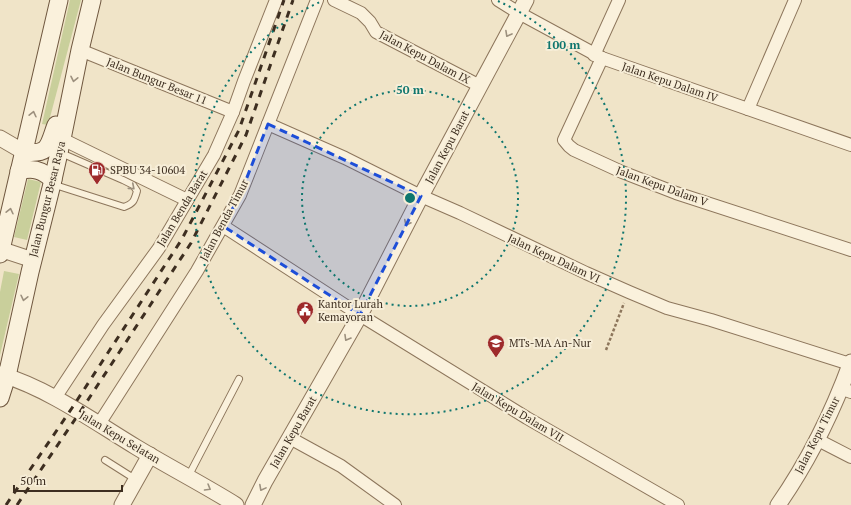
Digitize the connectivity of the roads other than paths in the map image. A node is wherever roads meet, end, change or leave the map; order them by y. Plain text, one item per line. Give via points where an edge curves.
1 (59, 0) edge
2 (92, 0) edge
3 (276, 0) edge
4 (317, 0) edge
5 (334, 0) edge
6 (498, 0) edge
7 (619, 0) edge
8 (795, 0) edge
9 (523, 7) edge
10 (80, 50) junction
11 (598, 56) junction
12 (480, 86) junction
13 (69, 105) junction
14 (748, 109) junction
15 (233, 112) junction
16 (268, 124) junction
17 (0, 138) edge
18 (851, 145) edge
19 (60, 150) junction
20 (22, 160) junction
21 (53, 182) junction
22 (421, 196) junction
23 (187, 200) junction
24 (223, 226) junction
25 (851, 250) edge
26 (0, 251) edge
27 (33, 260) junction
28 (360, 315) junction
29 (850, 363) edge
30 (4, 375) edge
31 (239, 379) dead end
32 (846, 390) edge
33 (0, 398) edge
34 (55, 398) junction
35 (98, 424) junction
36 (290, 438) junction
37 (816, 439) junction
38 (150, 455) junction
39 (851, 457) edge
40 (104, 460) dead end
41 (188, 477) junction
42 (136, 480) junction
43 (122, 505) edge
44 (236, 505) edge
45 (252, 505) edge
46 (395, 505) edge
47 (678, 505) edge
48 (778, 505) edge

20 -> 1 main road
2 - 10 main road, Jalan Bungur Besar Raya
3 - 15 street, Jalan Benda Barat
4 - 16 street, Jalan Benda Timur
5 - 12 street, Jalan Kepu Dalam IX via 361,13 376,32
6 - 9 street, Jalan Kepu Dalam IV
7 - 11 street
8 - 14 street
9 - 11 street, Jalan Kepu Dalam IV
9 -> 12 street, Jalan Kepu Barat
10 -> 13 main road, Jalan Bungur Besar Raya
10 - 15 street, Jalan Bungur Besar 11
11 - 14 street, Jalan Kepu Dalam IV
11 - 25 street, Jalan Kepu Dalam V via 564,140 574,150 622,172 676,192
12 - 22 street, Jalan Kepu Barat
13 - 19 main road, Jalan Bungur Besar Raya
13 - 20 main road via 56,124 48,146 42,152
14 - 18 street, Jalan Kepu Dalam IV
15 - 23 street, Jalan Benda Barat via 214,154
16 - 22 street, Jalan Kepu Dalam VI via 345,158
16 - 24 street, Jalan Benda Timur via 240,195
17 - 20 street
19 - 20 main road via 51,162 44,164
19 - 21 main road, Jalan Bungur Besar Raya
19 -> 21 lane via 133,185 137,191 132,204 124,207
19 - 23 street
20 - 21 main road via 26,169 41,171
26 -> 20 main road
21 - 27 main road, Jalan Bungur Besar Raya
22 -> 28 street, Jalan Kepu Barat
22 - 29 street, Jalan Kepu Dalam VI via 667,308
23 - 34 street, Jalan Benda Barat via 159,248 103,325
24 - 28 street
24 - 35 street, Jalan Benda Timur via 197,271
26 - 27 street
27 -> 30 main road, Jalan Bungur Besar Raya
28 -> 36 street, Jalan Kepu Barat
28 - 47 street, Jalan Kepu Dalam VII via 527,418
29 - 32 street, Jalan Kepu Timur
30 - 33 main road, Jalan Bungur Besar Raya
30 - 34 street, Jalan Kepu Selatan
31 - 41 lane
32 - 37 street, Jalan Kepu Timur via 832,408
34 - 35 street, Jalan Kepu Selatan
35 - 38 street, Jalan Kepu Selatan
36 -> 45 street, Jalan Kepu Barat
36 - 46 street via 341,466
37 - 39 street
37 - 48 street, Jalan Kepu Timur via 798,475
38 - 41 street, Jalan Kepu Selatan
38 - 42 street
40 - 42 lane
41 -> 44 street, Jalan Kepu Selatan
42 - 43 street

